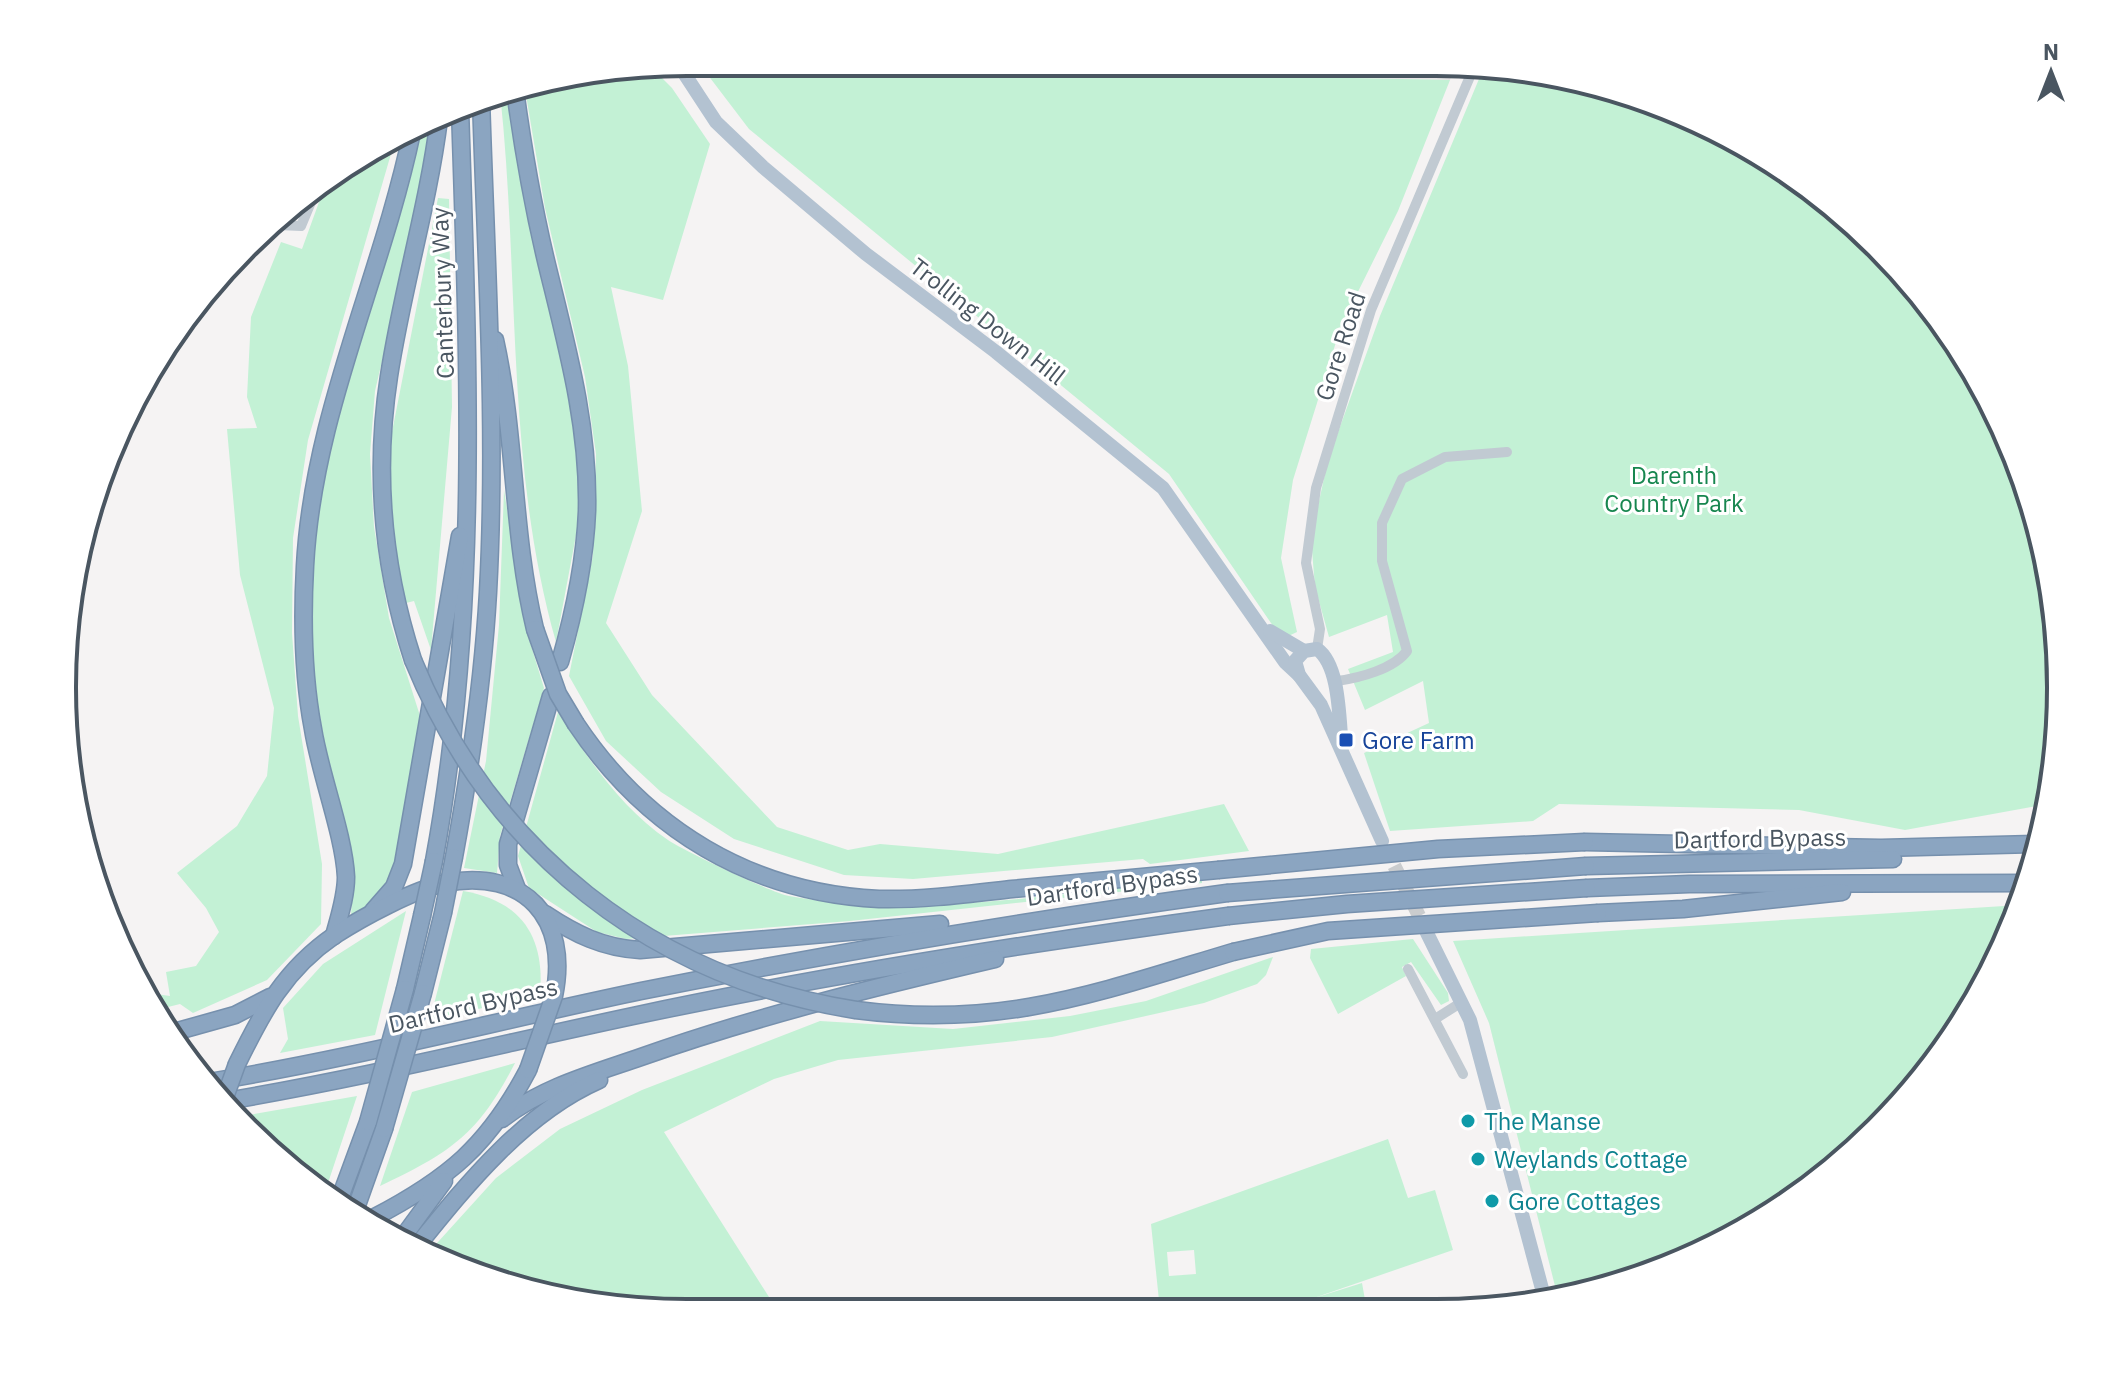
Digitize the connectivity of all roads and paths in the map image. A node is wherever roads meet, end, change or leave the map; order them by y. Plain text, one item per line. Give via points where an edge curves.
1 (686, 76) edge
2 (1470, 77) edge
3 (517, 101) edge
4 (481, 112) edge
5 (460, 120) edge
6 (437, 130) edge
7 (409, 143) edge
8 (309, 207) edge
9 (287, 225) edge
10 (487, 307) junction
11 (1507, 452) dead end
12 (469, 476) junction
13 (1260, 623) junction
14 (1310, 650) junction
15 (560, 662) dead end
16 (1299, 675) junction
17 (1336, 685) junction
18 (551, 696) dead end
19 (1317, 696) junction
20 (1342, 748) junction
21 (1382, 841) tunnel mouth
22 (2026, 844) edge
23 (2023, 855) edge
24 (2015, 883) edge
25 (1891, 885) junction
26 (517, 889) junction
27 (1101, 910) junction
28 (545, 914) junction
29 (368, 917) junction
30 (1427, 933) tunnel mouth
31 (1102, 934) junction
32 (334, 936) junction
33 (1408, 969) dead end
34 (270, 997) junction
35 (1462, 1002) junction
36 (772, 1014) junction
37 (1435, 1019) junction
38 (181, 1030) edge
39 (1463, 1074) dead end
40 (219, 1080) edge
41 (228, 1091) edge
42 (236, 1099) edge
43 (502, 1119) junction
44 (457, 1164) junction
45 (342, 1192) edge
46 (359, 1203) edge
47 (378, 1215) edge
48 (408, 1231) edge
49 (423, 1239) edge
50 (1542, 1289) edge

1 - 13 main road, Trolling Down Hill via 716,122 763,167 1151,477 1174,501
2 - 14 street, Gore Road via 1371,310 1316,488 1306,563 1320,629
3 - 15 highway via 586,453 582,558
4 - 10 highway, Canterbury Way
5 - 12 highway, Canterbury Way
6 - 25 highway, bridge via 389,374 382,444 386,540 413,660 442,723 486,792 520,833 579,888 656,942 714,971 794,998 856,1010 944,1015 1032,1009 1119,989 1233,952 1363,927 1802,898
7 - 32 highway via 329,412 309,513 304,590 307,689 346,877
8 - 9 street via 301,226
10 - 22 highway, bridge via 502,373 535,629 558,694 611,772 665,823 743,870 809,891 903,899 1438,849 1585,842 1881,848
10 - 46 highway, bridge via 488,592 474,735 443,913
11 - 17 street via 1445,457 1402,479 1382,523 1382,561 1407,651 1400,659
12 - 29 highway via 403,864 391,892
12 - 45 highway, bridge via 456,710 434,861 405,989
13 - 14 main road, Trolling Down Hill
13 - 16 main road, Trolling Down Hill
14 - 16 main road via 1295,661
14 - 17 main road via 1327,660
16 - 19 main road, Trolling Down Hill
17 - 19 main road
17 - 20 main road
18 - 26 highway via 508,844 508,865
19 - 20 main road, Trolling Down Hill
20 - 21 main road
23 - 27 highway, Dartford Bypass, bridge via 1586,866 1227,893
24 - 25 highway, Dartford Bypass
25 - 31 highway, Dartford Bypass, bridge via 1587,888 1347,904
26 - 28 highway
26 - 29 highway via 445,883
27 - 28 highway via 640,950 585,938
27 - 40 highway, Dartford Bypass via 863,948 367,1054
28 - 43 highway, bridge via 558,957 554,996 528,1070
29 - 32 highway
30 - 35 main road
31 - 36 highway
31 - 42 highway, Dartford Bypass via 843,974
32 - 34 highway
33 - 37 street
34 - 38 highway via 235,1015
34 - 41 highway, bridge
35 - 37 street
35 - 50 main road
36 - 43 highway via 576,1079 538,1094
36 - 49 highway via 605,1078 548,1109
37 - 39 street
43 - 44 highway
44 - 47 highway
44 - 48 highway

